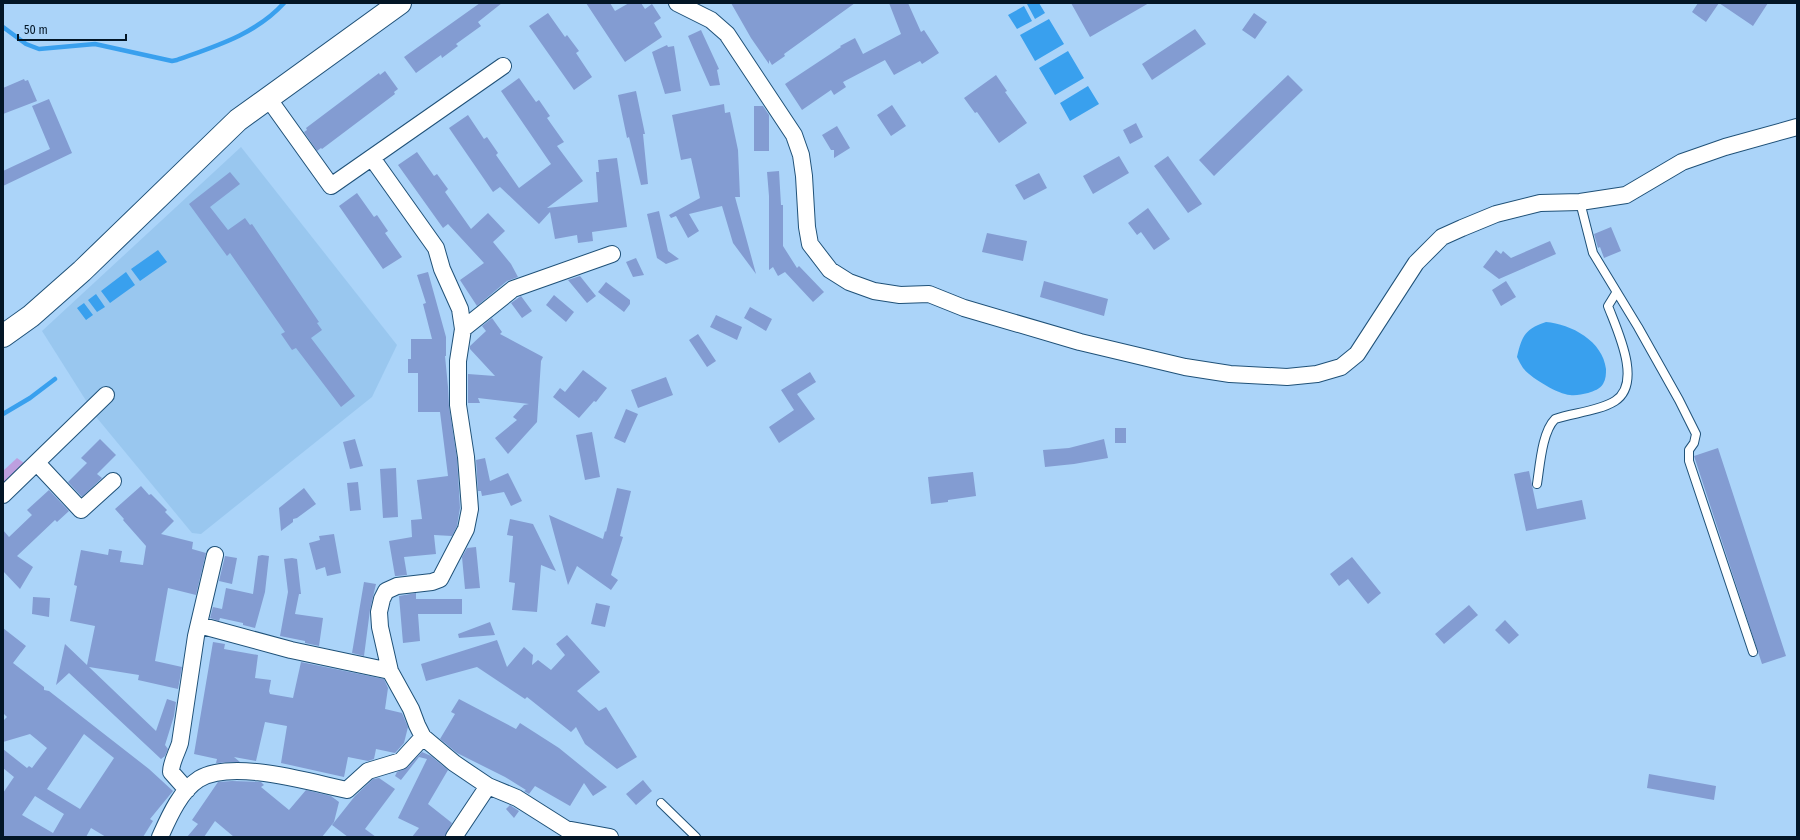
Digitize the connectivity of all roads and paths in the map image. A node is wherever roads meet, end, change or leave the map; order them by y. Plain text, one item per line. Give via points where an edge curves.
1 (400, 3) edge
2 (677, 3) edge
3 (503, 66) dead end
4 (268, 98) junction
5 (1797, 127) edge
6 (372, 158) junction
7 (1580, 202) junction
8 (612, 254) dead end
9 (1616, 293) junction
10 (463, 329) junction
11 (3, 336) edge
12 (106, 395) dead end
13 (37, 463) junction
14 (112, 481) dead end
15 (1537, 484) dead end
16 (3, 495) edge
17 (215, 555) dead end
18 (199, 625) junction
19 (1752, 652) dead end
20 (390, 671) junction
21 (423, 737) junction
22 (488, 786) junction
23 (187, 790) junction
24 (661, 803) dead end
25 (571, 833) edge
26 (160, 837) edge
27 (454, 837) edge
28 (610, 837) edge
29 (696, 837) edge

1 - 4 street
2 - 7 street via 712,20 727,34 794,135 801,154 810,244 830,270 849,282 874,291 900,295 929,294 964,308 1080,342 1185,367 1230,374 1287,377 1318,374 1341,367 1357,354 1416,263 1442,237 1496,214 1540,203
3 - 6 street
4 - 6 street via 331,186
4 - 11 street via 238,120 82,271 31,316
5 - 7 street via 1682,162 1626,195
6 - 10 street via 436,248 442,269 460,309
7 - 9 lane via 1593,253
8 - 10 street via 513,289
9 - 15 lane via 1608,306 1628,368 1628,382 1615,401 1555,419 1550,424
9 - 19 lane via 1638,327 1696,434 1689,450 1689,461
10 - 20 street via 458,361 458,405 470,509 466,529 440,579 396,586 386,591 379,612
12 - 13 street
13 - 14 street via 81,510
13 - 16 street
17 - 18 street
18 - 20 street via 291,650
18 - 23 street via 180,743 171,765 171,772
20 - 21 street
21 - 22 street via 454,763
21 - 23 street via 401,761 368,771 347,790 252,771 223,772 200,779
22 - 25 street via 517,798
22 - 27 street
23 - 26 street via 170,814
24 - 29 lane
25 - 28 street

